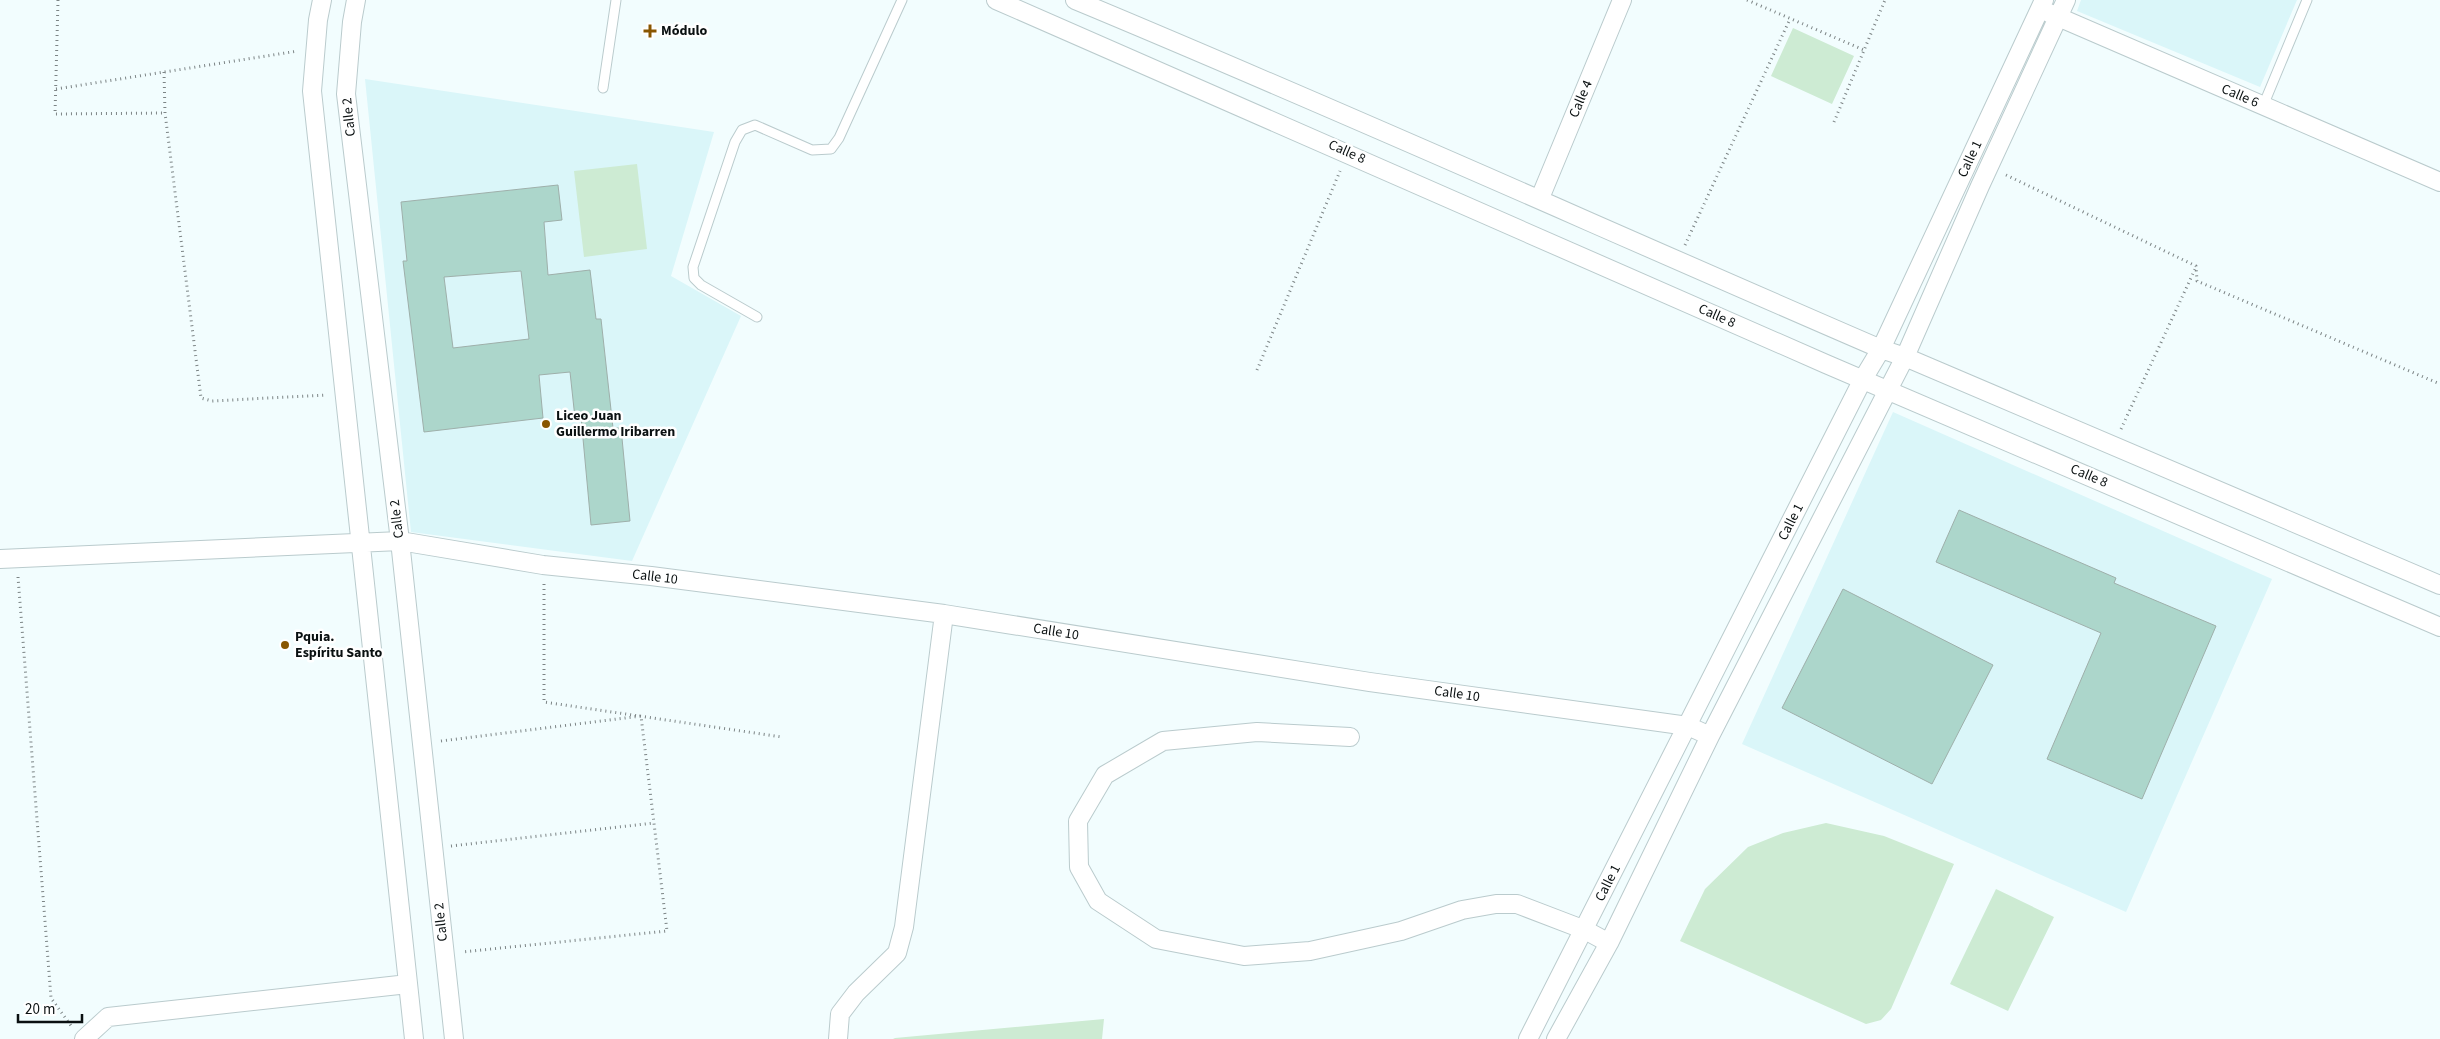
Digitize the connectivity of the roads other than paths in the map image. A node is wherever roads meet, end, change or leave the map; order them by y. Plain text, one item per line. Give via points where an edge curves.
1 (322, 0) edge
2 (356, 0) edge
3 (616, 0) edge
4 (902, 0) edge
5 (996, 0) edge
6 (1075, 0) edge
7 (1622, 0) edge
8 (2066, 0) edge
9 (2307, 0) edge
10 (2042, 5) edge
11 (2059, 17) junction
12 (603, 88) dead end
13 (2263, 106) junction
14 (2440, 182) edge
15 (1540, 198) junction
16 (757, 317) dead end
17 (1881, 349) junction
18 (1905, 357) junction
19 (1863, 379) junction
20 (1889, 391) junction
21 (400, 540) junction
22 (362, 542) junction
23 (8, 559) edge
24 (2440, 585) edge
25 (944, 614) junction
26 (2440, 627) edge
27 (1688, 726) junction
28 (1710, 736) junction
29 (1350, 737) dead end
30 (1584, 930) junction
31 (1609, 942) junction
32 (408, 984) junction
33 (84, 1039) edge
34 (414, 1039) edge
35 (454, 1039) edge
36 (838, 1039) edge
37 (1528, 1039) edge
38 (1556, 1039) edge

1 - 22 street via 312,90
2 - 21 street, Calle 2 via 346,94
3 - 12 lane
4 - 16 lane via 830,150 812,150 755,125 742,130 735,142 693,267 694,278
5 - 19 street, Calle 8
6 - 15 street
7 - 15 street, Calle 4
8 - 11 street, Calle 1
9 - 13 lane
10 - 11 street, Calle 6
10 - 17 street, Calle 1
11 - 13 street, Calle 6
11 - 18 street, Calle 1
13 - 14 street, Calle 6
15 - 17 street via 1678,262
17 - 18 street
17 - 19 street, Calle 1
18 - 20 street, Calle 1
18 - 24 street
19 - 20 street, Calle 8
19 - 27 street, Calle 1
20 - 26 street, Calle 8
20 - 28 street, Calle 1
21 - 22 street, Calle 10
21 - 25 street, Calle 10 via 543,565
21 - 35 street, Calle 2
22 - 23 street, Calle 10
22 - 32 street
25 - 27 street, Calle 10 via 1370,682
25 - 36 street via 904,927 897,953 856,993 840,1014
27 - 28 street, Calle 10
27 - 30 street, Calle 1
28 - 31 street, Calle 1
29 - 30 street via 1257,732 1163,741 1105,775 1078,821 1079,867 1098,902 1156,939 1244,956 1310,951 1401,931 1462,910 1496,904 1517,904
30 - 31 street
30 - 37 street, Calle 1
31 - 38 street, Calle 1
32 - 33 street via 108,1017
32 - 34 street

